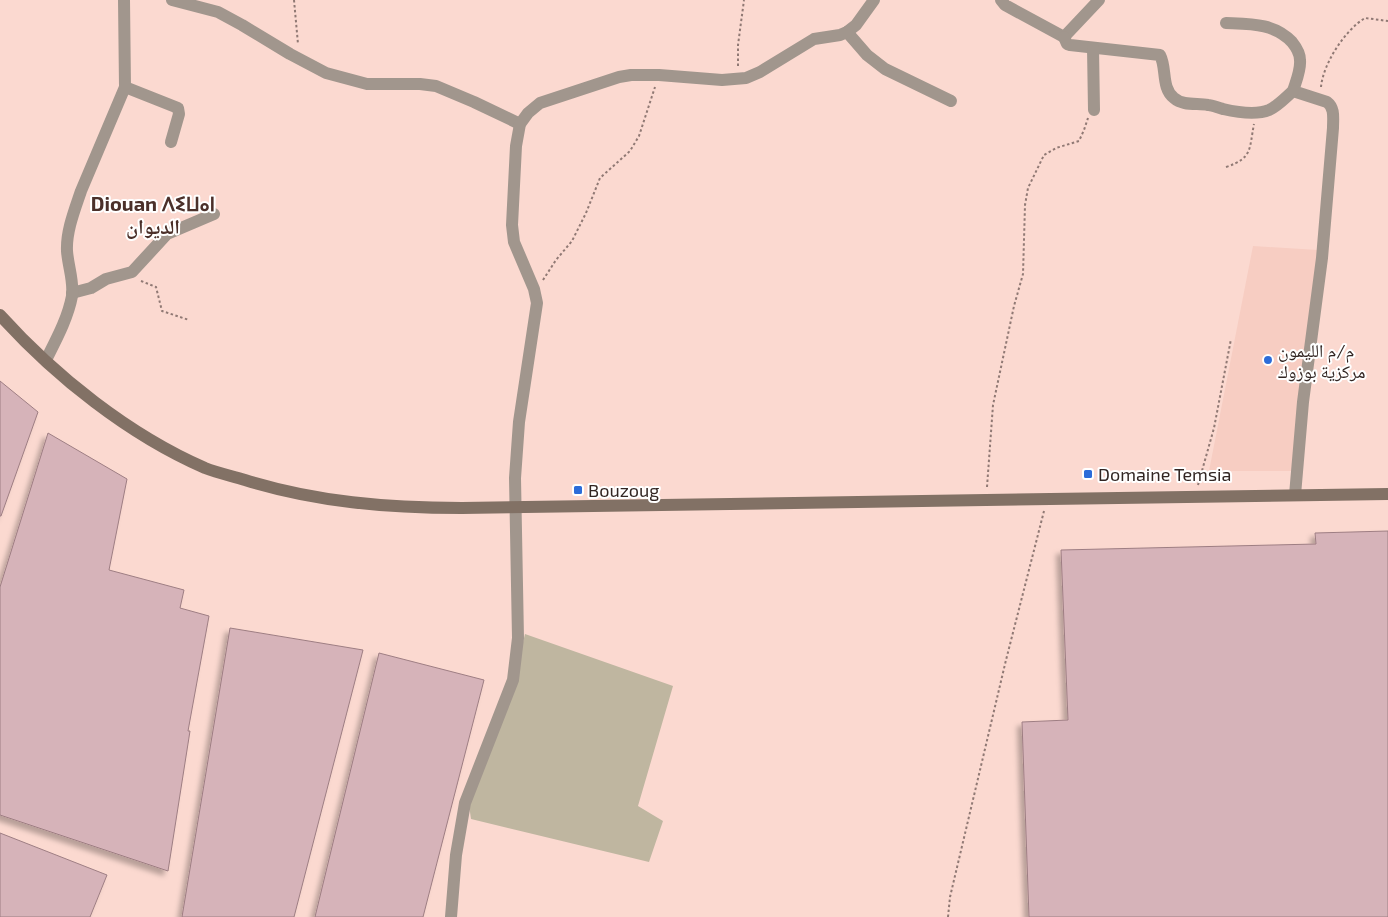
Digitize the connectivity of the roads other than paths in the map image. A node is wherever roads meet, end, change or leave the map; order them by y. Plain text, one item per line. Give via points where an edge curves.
1 (124, 0) edge
2 (172, 0) edge
3 (874, 0) edge
4 (1001, 0) edge
5 (1099, 0) edge
6 (1226, 23) dead end
7 (847, 32) junction
8 (1064, 37) junction
9 (1093, 48) junction
10 (125, 87) junction
11 (1294, 91) junction
12 (951, 101) dead end
13 (1094, 110) road end
14 (520, 124) junction
15 (171, 142) dead end
16 (214, 214) dead end
17 (72, 293) junction
18 (0, 315) edge
19 (46, 360) junction
20 (1388, 494) edge
21 (1295, 495) junction
22 (516, 507) junction
23 (451, 917) edge

1 - 10 street
2 - 14 street via 218,12 326,73 367,84 436,86
3 - 7 street
4 - 8 street
5 - 8 street
6 - 11 street via 1268,26 1288,38 1298,51 1300,60
7 - 12 street via 867,55 885,69
7 - 14 street via 814,39 746,78 619,77 540,103
8 - 9 street via 1067,44
9 - 11 street via 1160,55 1165,82 1174,98 1183,102 1256,112 1269,109
9 - 13 street
10 - 15 street via 178,108
10 - 17 street via 75,209 67,245
11 - 21 street via 1330,104 1333,115 1322,258 1303,402
14 - 22 street via 512,225 514,242 537,303 519,422
16 - 17 street via 167,234 136,268 125,275
17 - 19 street via 69,309
18 - 19 main road
19 - 22 main road via 103,409 172,452 215,472 276,490 333,501 434,508
20 - 21 main road
21 - 22 main road
22 - 23 street via 518,638 513,680 465,803 456,855

